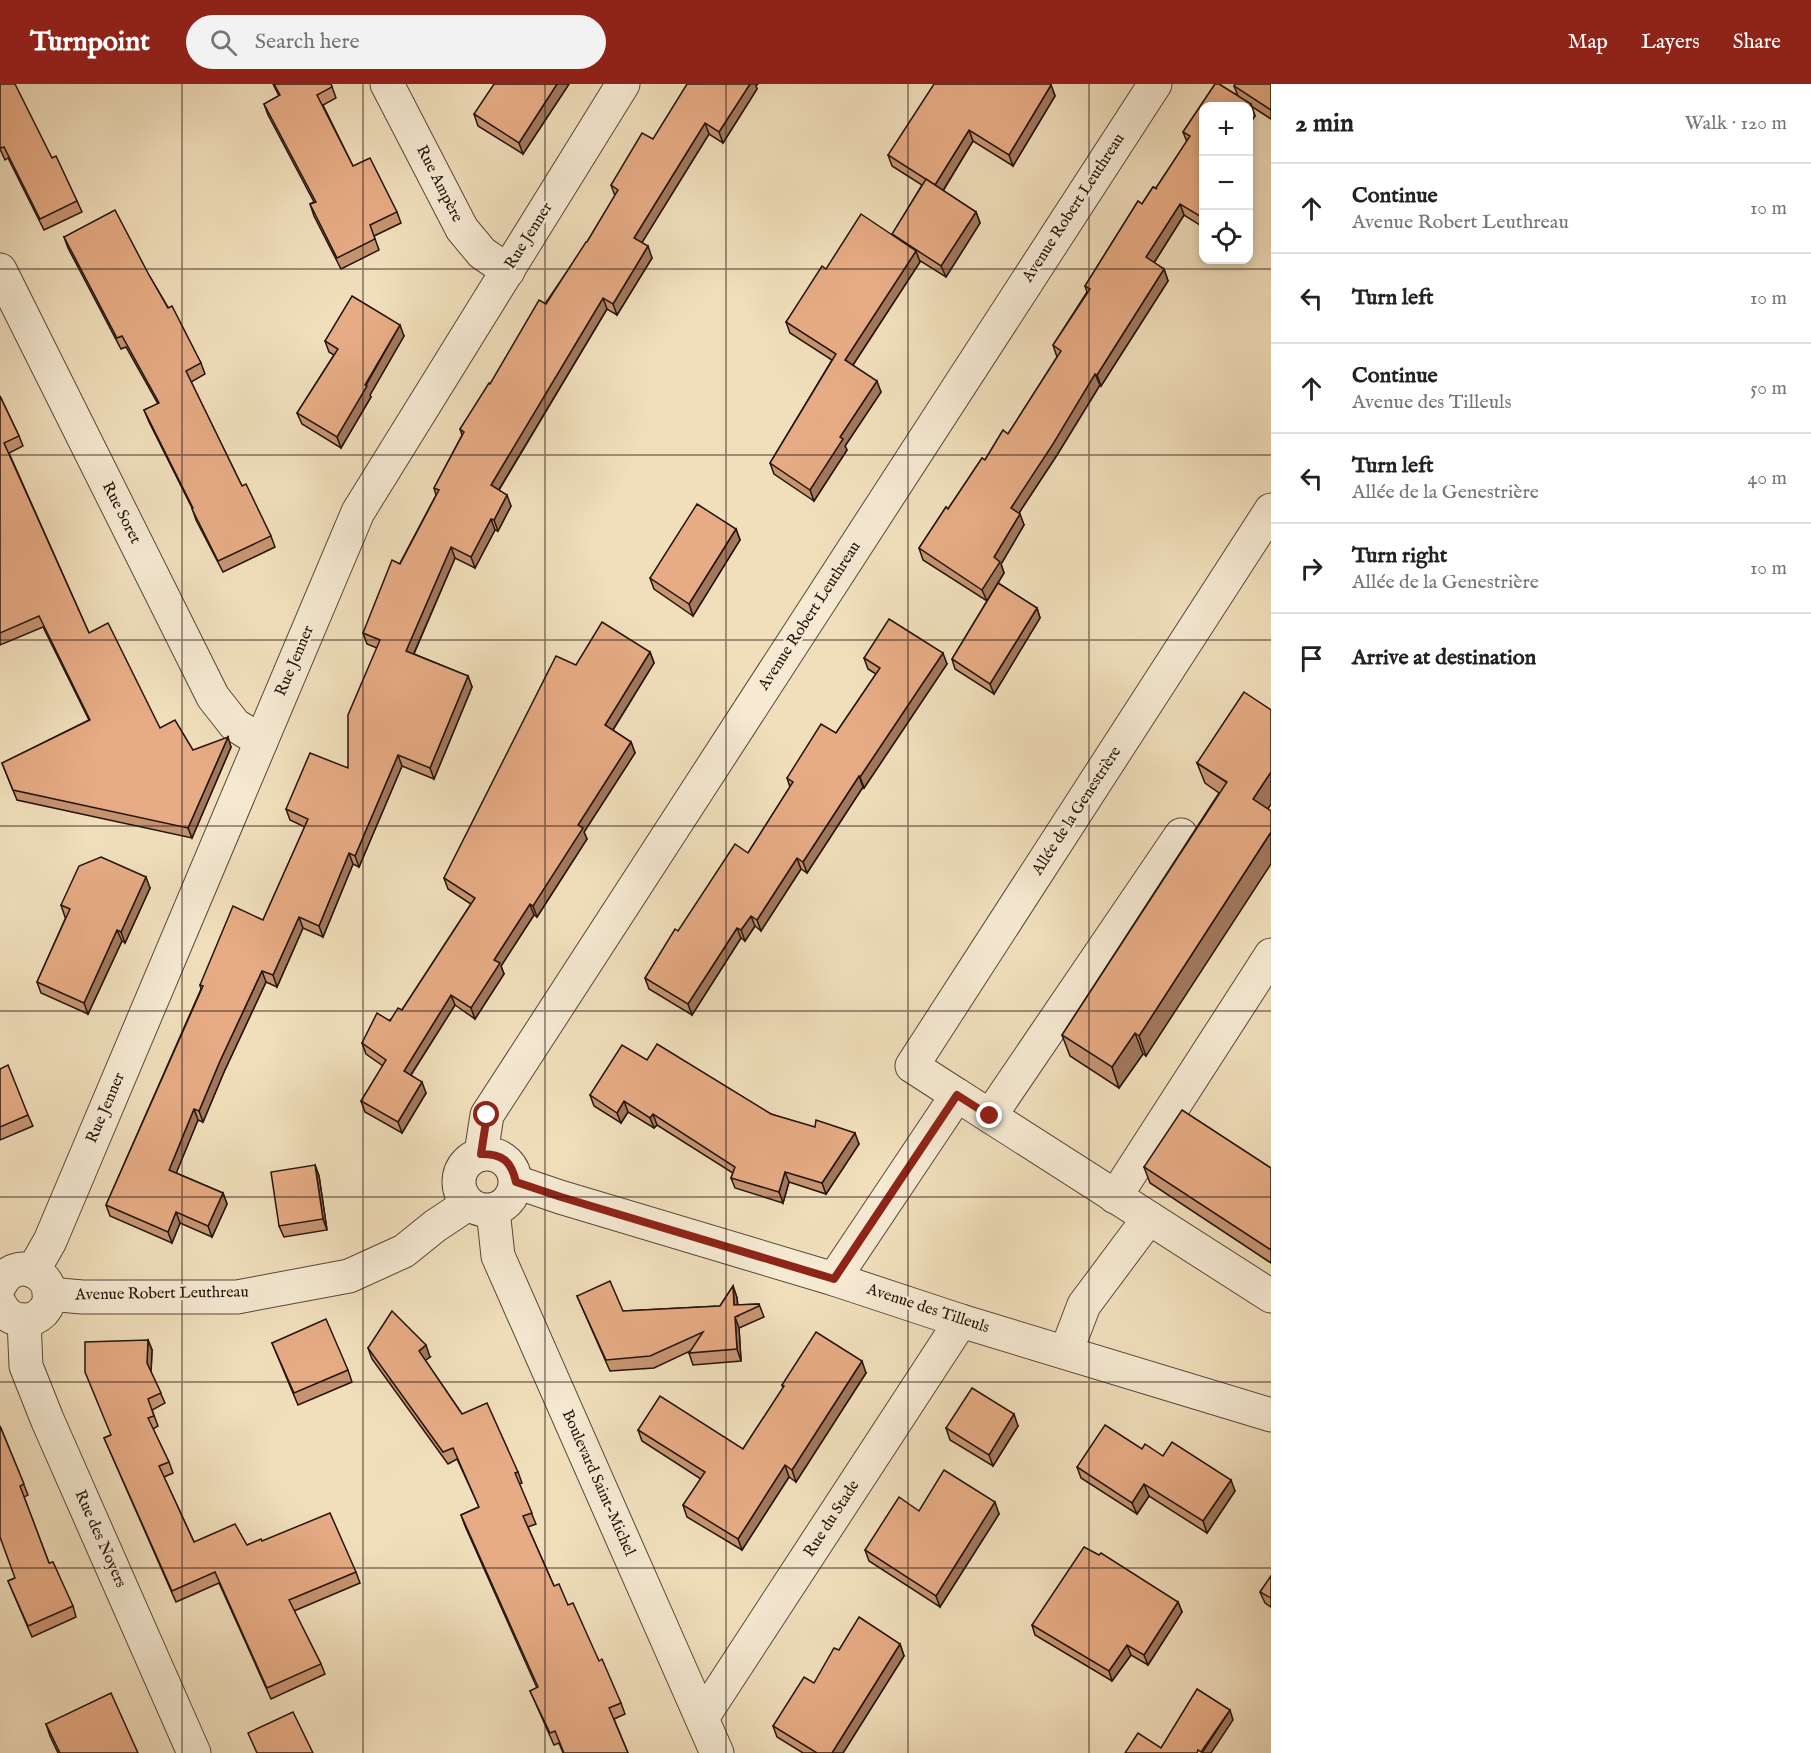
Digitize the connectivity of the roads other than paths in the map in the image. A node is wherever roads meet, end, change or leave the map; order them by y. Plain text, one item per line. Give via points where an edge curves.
1 (387, 84) edge
2 (623, 84) edge
3 (1155, 84) edge
4 (0, 270) edge
5 (508, 271) junction
6 (1271, 510) edge
7 (261, 741) junction
8 (1181, 835) dead end
9 (1271, 955) edge
10 (957, 1095) junction
11 (990, 1116) junction
12 (481, 1154) junction
13 (516, 1182) junction
14 (1115, 1197) junction
15 (481, 1207) junction
16 (1149, 1218) junction
17 (834, 1279) junction
18 (1271, 1296) edge
19 (14, 1299) edge
20 (961, 1321) junction
21 (1066, 1352) junction
22 (1271, 1415) edge
23 (702, 1718) junction
24 (194, 1753) edge
25 (717, 1753) edge

1 - 5 street, Rue Ampère via 462,229 482,253
2 - 5 street, Rue Jenner
3 - 12 street, Avenue Robert Leuthreau via 487,1115
4 - 7 street, Rue Soret via 213,697 235,725
5 - 7 street, Rue Jenner via 358,512
6 - 10 street, Allée de la Genestrière via 912,1066
7 - 19 street, Rue Jenner via 50,1241
8 - 11 street
9 - 14 street
10 - 11 street, Allée de la Genestrière
10 - 17 street
11 - 14 street, Allée de la Genestrière
12 - 13 street via 494,1154 505,1160
12 - 15 street via 469,1159 458,1181 461,1194
13 - 15 street via 505,1204
13 - 17 street, Avenue des Tilleuls
14 - 16 street, Allée de la Genestrière
15 - 19 street, Avenue Robert Leuthreau via 435,1226 404,1251 349,1276 237,1297
15 - 23 street, Boulevard Saint-Michel via 498,1256
16 - 18 street, Allée de la Genestrière
16 - 21 street via 1084,1305
17 - 20 street, Avenue des Tilleuls
19 - 24 street, Rue des Noyers via 26,1366 34,1387
20 - 21 street, Avenue des Tilleuls
20 - 23 street, Rue du Stade
21 - 22 street, Avenue des Tilleuls
23 - 25 street, Boulevard Saint-Michel

